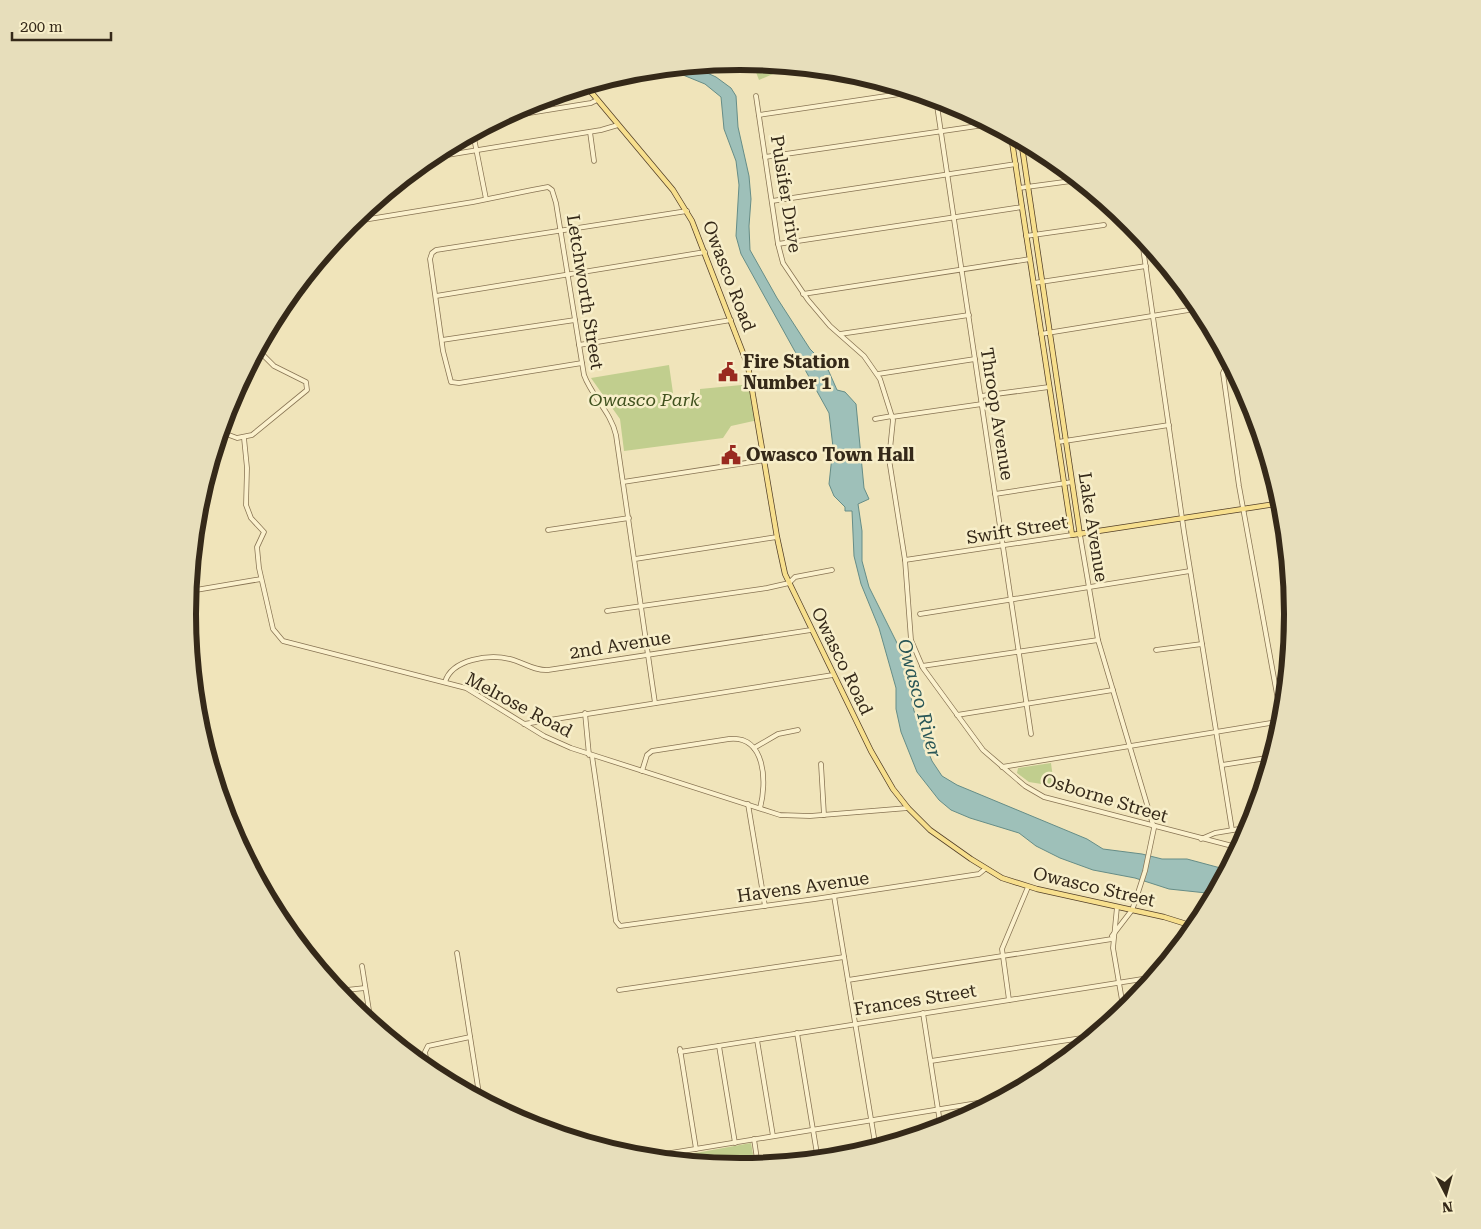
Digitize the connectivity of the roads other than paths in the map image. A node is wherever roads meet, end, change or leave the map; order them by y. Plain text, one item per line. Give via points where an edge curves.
1 (590, 92) edge
2 (899, 94) edge
3 (756, 96) dead end
4 (597, 100) junction
5 (937, 107) edge
6 (527, 113) edge
7 (759, 115) junction
8 (618, 125) junction
9 (980, 126) edge
10 (590, 132) junction
11 (941, 132) junction
12 (474, 140) edge
13 (1012, 142) edge
14 (1022, 149) edge
15 (476, 151) junction
16 (449, 155) edge
17 (765, 158) junction
18 (594, 161) dead end
19 (1016, 164) junction
20 (948, 174) junction
21 (1070, 181) edge
22 (1019, 188) junction
23 (1028, 188) junction
24 (486, 199) junction
25 (772, 201) junction
26 (1022, 207) junction
27 (687, 211) junction
28 (954, 217) junction
29 (365, 220) edge
30 (1104, 225) dead end
31 (561, 230) junction
32 (1035, 235) junction
33 (1026, 236) junction
34 (778, 244) junction
35 (1143, 248) edge
36 (705, 252) junction
37 (1030, 259) junction
38 (1146, 266) junction
39 (962, 270) junction
40 (568, 275) junction
41 (1042, 282) junction
42 (1034, 283) junction
43 (803, 294) junction
44 (436, 296) junction
45 (1191, 310) edge
46 (969, 315) junction
47 (1153, 316) junction
48 (575, 320) junction
49 (731, 320) junction
50 (1050, 332) junction
51 (840, 334) junction
52 (1041, 334) junction
53 (442, 340) junction
54 (579, 345) junction
55 (262, 354) edge
56 (975, 359) junction
57 (582, 363) junction
58 (1226, 367) edge
59 (878, 374) junction
60 (1049, 387) junction
61 (981, 396) junction
62 (982, 404) junction
63 (892, 416) junction
64 (875, 419) dead end
65 (1169, 425) junction
66 (227, 435) edge
67 (244, 438) junction
68 (1066, 441) junction
69 (1058, 442) junction
70 (764, 460) junction
71 (623, 482) junction
72 (1072, 482) junction
73 (1064, 483) junction
74 (995, 494) junction
75 (1274, 504) edge
76 (1244, 509) junction
77 (629, 518) junction
78 (1183, 519) junction
79 (548, 530) dead end
80 (1080, 534) junction
81 (1072, 535) junction
82 (777, 537) junction
83 (1003, 546) junction
84 (635, 559) junction
85 (904, 560) junction
86 (832, 570) dead end
87 (1190, 571) junction
88 (261, 579) junction
89 (789, 583) junction
90 (1088, 588) junction
91 (197, 589) edge
92 (1011, 600) junction
93 (642, 607) junction
94 (607, 611) dead end
95 (920, 614) dead end
96 (909, 615) joint
97 (811, 630) junction
98 (1098, 640) junction
99 (1202, 644) junction
100 (1156, 650) dead end
101 (1020, 652) junction
102 (648, 655) junction
103 (922, 666) junction
104 (833, 675) junction
105 (445, 682) junction
106 (1113, 690) junction
107 (1278, 700) edge
108 (655, 703) junction
109 (1027, 704) junction
110 (585, 713) junction
111 (957, 715) junction
112 (1274, 723) edge
113 (524, 724) junction
114 (798, 730) dead end
115 (1216, 732) junction
116 (1031, 734) dead end
117 (1130, 746) junction
118 (754, 748) junction
119 (591, 755) junction
120 (1265, 758) edge
121 (821, 764) dead end
122 (1222, 765) junction
123 (1002, 767) junction
124 (642, 771) junction
125 (748, 804) junction
126 (760, 808) junction
127 (908, 808) junction
128 (824, 815) junction
129 (1154, 828) junction
130 (1241, 829) edge
131 (1232, 830) junction
132 (1201, 839) junction
133 (1233, 846) edge
134 (986, 870) junction
135 (1028, 887) junction
136 (834, 896) junction
137 (765, 906) junction
138 (1117, 907) junction
139 (1132, 910) junction
140 (1187, 925) edge
141 (1112, 938) junction
142 (456, 953) dead end
143 (1002, 956) junction
144 (844, 957) junction
145 (362, 966) dead end
146 (1146, 979) edge
147 (848, 980) junction
148 (1119, 983) junction
149 (365, 988) junction
150 (346, 990) edge
151 (619, 990) dead end
152 (1009, 1000) junction
153 (1122, 1003) edge
154 (369, 1013) edge
155 (923, 1013) junction
156 (855, 1024) junction
157 (796, 1033) junction
158 (470, 1037) junction
159 (1082, 1038) edge
160 (757, 1040) junction
161 (718, 1046) junction
162 (426, 1058) edge
163 (930, 1062) junction
164 (479, 1092) edge
165 (982, 1102) edge
166 (938, 1109) junction
167 (871, 1120) junction
168 (940, 1121) edge
169 (812, 1130) junction
170 (773, 1136) junction
171 (754, 1139) junction
172 (875, 1142) edge
173 (735, 1143) junction
174 (696, 1149) junction
175 (665, 1153) edge
176 (817, 1153) edge
177 (757, 1159) edge

1 - 4 main road, Owasco Road
2 - 7 street
3 - 7 street, Pulsifer Drive
4 - 6 street
4 - 8 main road, Owasco Road
5 - 11 street, Throop Avenue
7 - 17 street, Pulsifer Drive
8 - 10 street
8 - 27 main road, Owasco Road
9 - 11 street
10 - 15 street
10 - 18 street
11 - 17 street
11 - 20 street, Throop Avenue
12 - 15 street
13 - 19 main road, Lake Avenue
14 - 23 main road, Lake Avenue
15 - 16 street
15 - 24 street
17 - 25 street, Pulsifer Drive
19 - 20 street
19 - 22 main road, Lake Avenue
20 - 25 street
20 - 28 street, Throop Avenue
21 - 23 street
22 - 23 street
22 - 26 main road, Lake Avenue
23 - 32 main road, Lake Avenue
24 - 29 street
24 - 31 street, Letchworth Street via 550,188 554,192
25 - 34 street, Pulsifer Drive
26 - 28 street
26 - 33 main road, Lake Avenue
27 - 31 street
27 - 36 main road, Owasco Road
28 - 34 street
28 - 39 street, Throop Avenue
30 - 32 street
31 - 40 street, Letchworth Street
31 - 44 street via 434,251 430,257
32 - 33 street
32 - 41 main road, Lake Avenue
33 - 37 main road, Lake Avenue
34 - 43 street, Pulsifer Drive via 783,263
35 - 38 street
36 - 40 street
36 - 49 main road, Owasco Road
37 - 39 street
37 - 42 main road, Lake Avenue
38 - 41 street
38 - 47 street
39 - 43 street
39 - 46 street, Throop Avenue
40 - 44 street
40 - 48 street, Letchworth Street
41 - 42 street
41 - 50 main road, Lake Avenue
42 - 52 main road, Lake Avenue
43 - 51 street, Pulsifer Drive
44 - 53 street
45 - 47 street
46 - 51 street
46 - 56 street, Throop Avenue
47 - 50 street
47 - 65 street
48 - 53 street
48 - 54 street, Letchworth Street
49 - 54 street
49 - 70 main road, Owasco Road via 749,372
50 - 52 street
50 - 68 main road, Lake Avenue
51 - 59 street, Pulsifer Drive
52 - 60 main road, Lake Avenue
53 - 57 street via 448,377 454,383
54 - 57 street, Letchworth Street
55 - 67 street via 274,366 307,384 307,390 258,432
56 - 59 street
56 - 61 street, Throop Avenue
57 - 71 street, Letchworth Street via 588,385 614,427
58 - 76 street via 1223,373
59 - 63 street, Pulsifer Drive
60 - 61 street
60 - 69 main road, Lake Avenue
61 - 62 street, Throop Avenue
62 - 63 street
62 - 74 street, Throop Avenue
63 - 64 street
63 - 85 street, Pulsifer Drive via 889,459
65 - 68 street
65 - 78 street
66 - 67 street
67 - 88 street, Melrose Road via 246,505 251,518 264,533 257,547
68 - 69 street
68 - 72 main road, Lake Avenue
69 - 73 main road, Lake Avenue
70 - 71 street
70 - 82 main road, Owasco Road
71 - 77 street, Letchworth Street
72 - 73 street
72 - 80 main road, Lake Avenue
73 - 74 street
73 - 81 main road, Lake Avenue
74 - 83 street, Throop Avenue
75 - 76 main road, Swift Street
76 - 78 main road, Swift Street
76 - 107 street
77 - 79 street
77 - 84 street, Letchworth Street
78 - 80 main road, Swift Street
78 - 87 street
80 - 81 main road, Swift Street
80 - 90 street, Lake Avenue
81 - 83 street, Swift Street
82 - 84 street
82 - 89 main road, Owasco Road
83 - 85 street, Swift Street
83 - 92 street, Throop Avenue
84 - 93 street, Letchworth Street
85 - 96 street, Pulsifer Drive
86 - 89 street via 792,578
87 - 90 street
87 - 99 street
88 - 91 street
88 - 105 street, Melrose Road via 273,629 283,641
89 - 93 street
89 - 97 main road, Owasco Road
90 - 92 street
90 - 98 street, Lake Avenue
92 - 95 street
92 - 101 street, Throop Avenue
93 - 94 street
93 - 102 street, Letchworth Street
96 - 103 street, Osborne Street via 911,640
97 - 102 street, 2nd Avenue
97 - 104 main road, Owasco Road
98 - 101 street
98 - 106 street, Lake Avenue
99 - 100 street
99 - 115 street
101 - 103 street
101 - 109 street, Throop Avenue
102 - 105 street, 2nd Avenue via 544,671 512,660 474,660 456,667
102 - 108 street, Letchworth Street
103 - 111 street, Osborne Street
104 - 108 street
104 - 127 main road, Owasco Road via 882,773
105 - 113 street, Melrose Road via 476,693
106 - 109 street
106 - 117 street, Lake Avenue
108 - 110 street
109 - 111 street
109 - 116 street, Throop Avenue
110 - 113 street
110 - 119 street
111 - 123 street, Osborne Street via 983,750
112 - 115 street
113 - 119 street, Melrose Road via 554,741
114 - 118 street via 778,734
115 - 117 street
115 - 122 street
117 - 123 street
117 - 129 street, Lake Avenue
118 - 124 street via 735,738 656,750 647,756
118 - 126 street via 764,773
119 - 124 street, Melrose Road
119 - 137 street, Havens Avenue via 616,921 622,926
120 - 122 street
121 - 128 street
122 - 131 street
123 - 129 street, Osborne Street via 1044,797
124 - 125 street, Melrose Road
125 - 126 street, Melrose Road
125 - 137 street
126 - 128 street, Melrose Road via 793,816
127 - 128 street, Melrose Road
127 - 134 main road, Owasco Road via 941,838
129 - 132 street, Osborne Street
129 - 139 street, Lake Avenue
130 - 131 street
131 - 132 street
132 - 133 street, Osborne Street
134 - 135 main road, Owasco Street
134 - 136 street, Havens Avenue via 979,874
135 - 138 main road, Owasco Street
135 - 143 street
136 - 137 street, Havens Avenue
136 - 144 street
138 - 139 main road, Owasco Street
138 - 141 street
139 - 140 main road, Owasco Street
139 - 141 street, Lake Avenue
141 - 143 street
141 - 148 street
142 - 158 street
143 - 147 street
143 - 152 street
144 - 147 street
144 - 151 street
145 - 149 street
146 - 148 street, Frances Street
147 - 156 street
148 - 152 street, Frances Street
148 - 153 street
149 - 150 street
149 - 154 street
152 - 155 street, Frances Street
155 - 156 street, Frances Street
155 - 163 street
156 - 157 street, Frances Street
156 - 167 street
157 - 160 street, Frances Street
157 - 169 street
158 - 162 street via 428,1046
158 - 164 street
159 - 163 street
160 - 161 street, Frances Street
160 - 170 street
161 - 173 street
161 - 174 street, Frances Street via 680,1051
163 - 166 street
165 - 166 street
166 - 167 street
166 - 168 street
167 - 169 street
167 - 172 street
169 - 170 street
169 - 176 street
170 - 171 street
171 - 173 street
171 - 177 street
173 - 174 street
174 - 175 street

